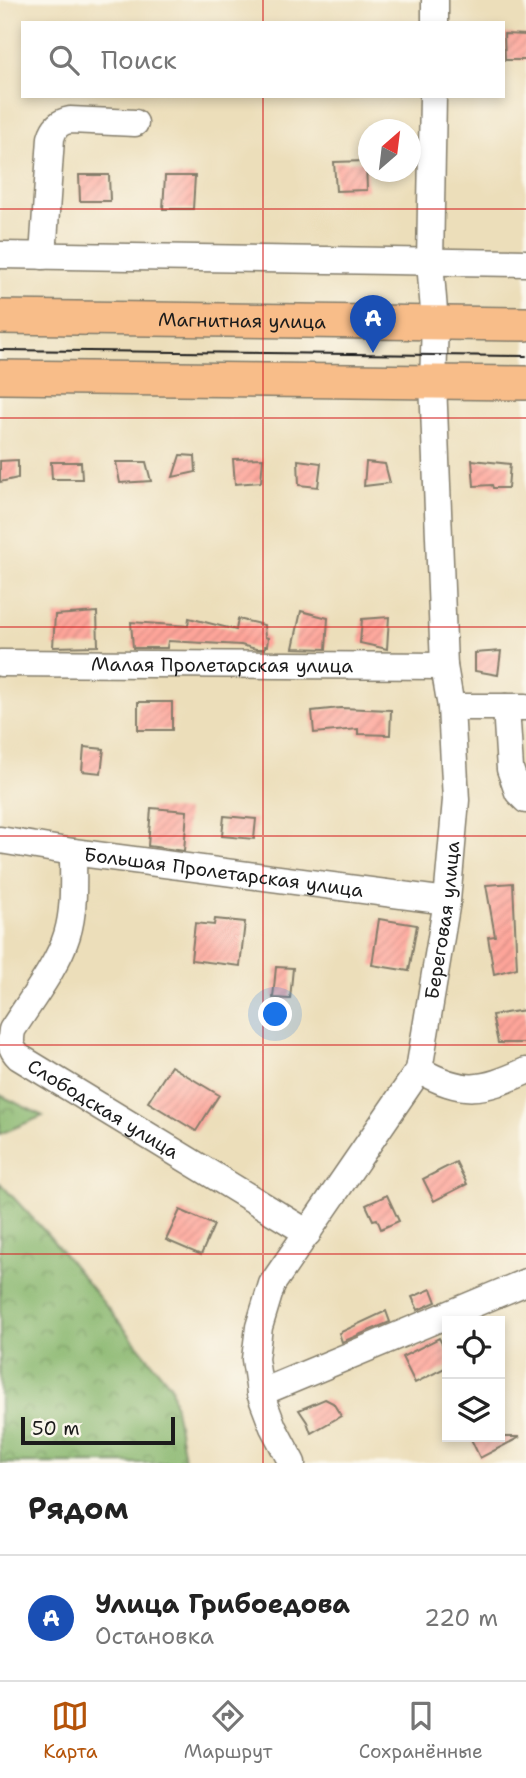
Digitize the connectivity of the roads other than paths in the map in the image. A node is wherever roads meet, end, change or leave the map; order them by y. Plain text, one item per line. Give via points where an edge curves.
1 (435, 0) edge
2 (435, 21) edge
3 (433, 98) edge
4 (135, 123) dead end
5 (0, 256) edge
6 (43, 256) junction
7 (430, 262) junction
8 (526, 263) edge
9 (0, 317) edge
10 (435, 323) junction
11 (526, 324) edge
12 (0, 377) edge
13 (433, 382) junction
14 (526, 383) edge
15 (0, 663) edge
16 (444, 666) junction
17 (451, 707) junction
18 (516, 707) edge
19 (526, 800) edge
20 (0, 840) edge
21 (73, 852) junction
22 (447, 901) junction
23 (419, 1070) junction
24 (526, 1071) edge
25 (308, 1233) junction
26 (526, 1282) edge
27 (260, 1394) junction
28 (292, 1463) edge

1 - 2 street
3 - 7 street, Береговая улица
4 - 6 street via 70,120 53,131
5 - 6 street
6 - 7 street
7 - 8 street
7 - 10 street, Береговая улица
9 - 10 main road, Магнитная улица
10 - 11 main road, Магнитная улица
10 - 13 street, Береговая улица
12 - 13 main road
13 - 14 main road
13 - 16 street, Береговая улица
15 - 16 street, Малая Пролетарская улица
16 - 17 street, Береговая улица
17 - 18 street
17 - 22 street, Береговая улица via 456,800
18 - 19 street via 510,769
20 - 21 street, Большая Пролетарская улица
21 - 22 street, Большая Пролетарская улица
21 - 25 street, Слободская улица via 68,934 12,1030 13,1051
22 - 23 street, Береговая улица
23 - 24 street via 458,1088 483,1087
23 - 25 street, Береговая улица
25 - 27 street, Береговая улица via 272,1284 259,1327 255,1359
26 - 27 street
27 - 28 street, Береговая улица

